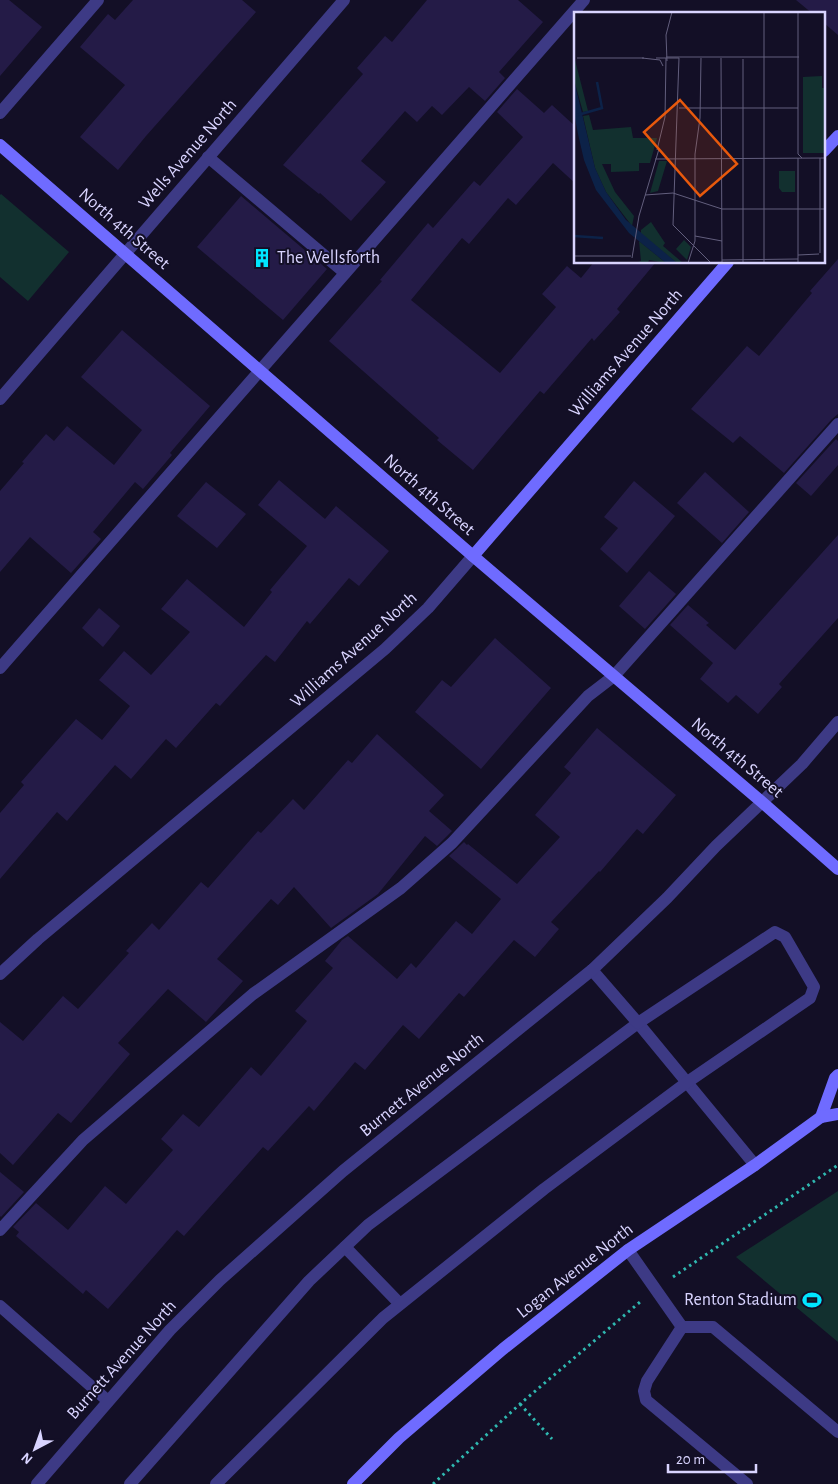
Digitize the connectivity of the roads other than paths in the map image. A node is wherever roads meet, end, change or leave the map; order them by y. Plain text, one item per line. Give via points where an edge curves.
1 (98, 0) edge
2 (344, 0) edge
3 (584, 0) edge
4 (0, 114) edge
5 (838, 136) edge
6 (0, 145) edge
7 (826, 149) edge
8 (208, 158) junction
9 (125, 254) junction
10 (726, 264) edge
11 (345, 273) junction
12 (260, 370) junction
13 (0, 399) edge
14 (838, 424) edge
15 (473, 556) junction
16 (0, 668) edge
17 (614, 676) junction
18 (838, 722) edge
19 (763, 803) junction
20 (838, 868) edge
21 (592, 970) junction
22 (0, 974) edge
23 (638, 1023) junction
24 (837, 1076) edge
25 (686, 1083) junction
26 (838, 1114) edge
27 (821, 1117) junction
28 (755, 1165) junction
29 (0, 1230) edge
30 (345, 1247) junction
31 (628, 1250) junction
32 (400, 1304) junction
33 (0, 1306) edge
34 (682, 1327) junction
35 (108, 1401) junction
36 (838, 1432) edge
37 (38, 1484) edge
38 (130, 1484) edge
39 (216, 1484) edge
40 (353, 1484) edge
41 (747, 1484) edge

1 - 4 street
2 - 8 street, Wells Avenue North
3 - 11 street
5 - 7 main road
6 - 9 main road, North 4th Street
8 - 9 street, Wells Avenue North
8 - 11 street
9 - 12 main road, North 4th Street
9 - 13 street, Wells Avenue North
10 - 15 main road, Williams Avenue North
11 - 12 street
12 - 15 main road, North 4th Street
12 - 16 street
14 - 17 street
15 - 17 main road, North 4th Street
15 - 22 street, Williams Avenue North via 428,608 385,650
17 - 19 main road, North 4th Street
17 - 29 street via 588,696 452,843 401,888 253,994 82,1140
18 - 19 street, Burnett Avenue North
19 - 20 main road, North 4th Street
19 - 21 street, Burnett Avenue North
21 - 23 street
21 - 35 street, Burnett Avenue North via 343,1171 220,1280 182,1317
23 - 25 street
23 - 25 street via 775,932 785,937 814,987 810,998
23 - 30 street via 368,1225
24 - 27 main road
25 - 28 street
25 - 32 street via 544,1189
26 - 27 main road, Logan Avenue North
27 - 28 main road, Logan Avenue North
28 - 31 main road, Logan Avenue North
30 - 32 street
30 - 38 street via 309,1281
31 - 34 street
31 - 40 main road, Logan Avenue North via 503,1349 399,1438
32 - 39 street
33 - 35 street
34 - 36 street via 712,1327
34 - 41 street via 647,1381 646,1400
35 - 37 street, Burnett Avenue North

